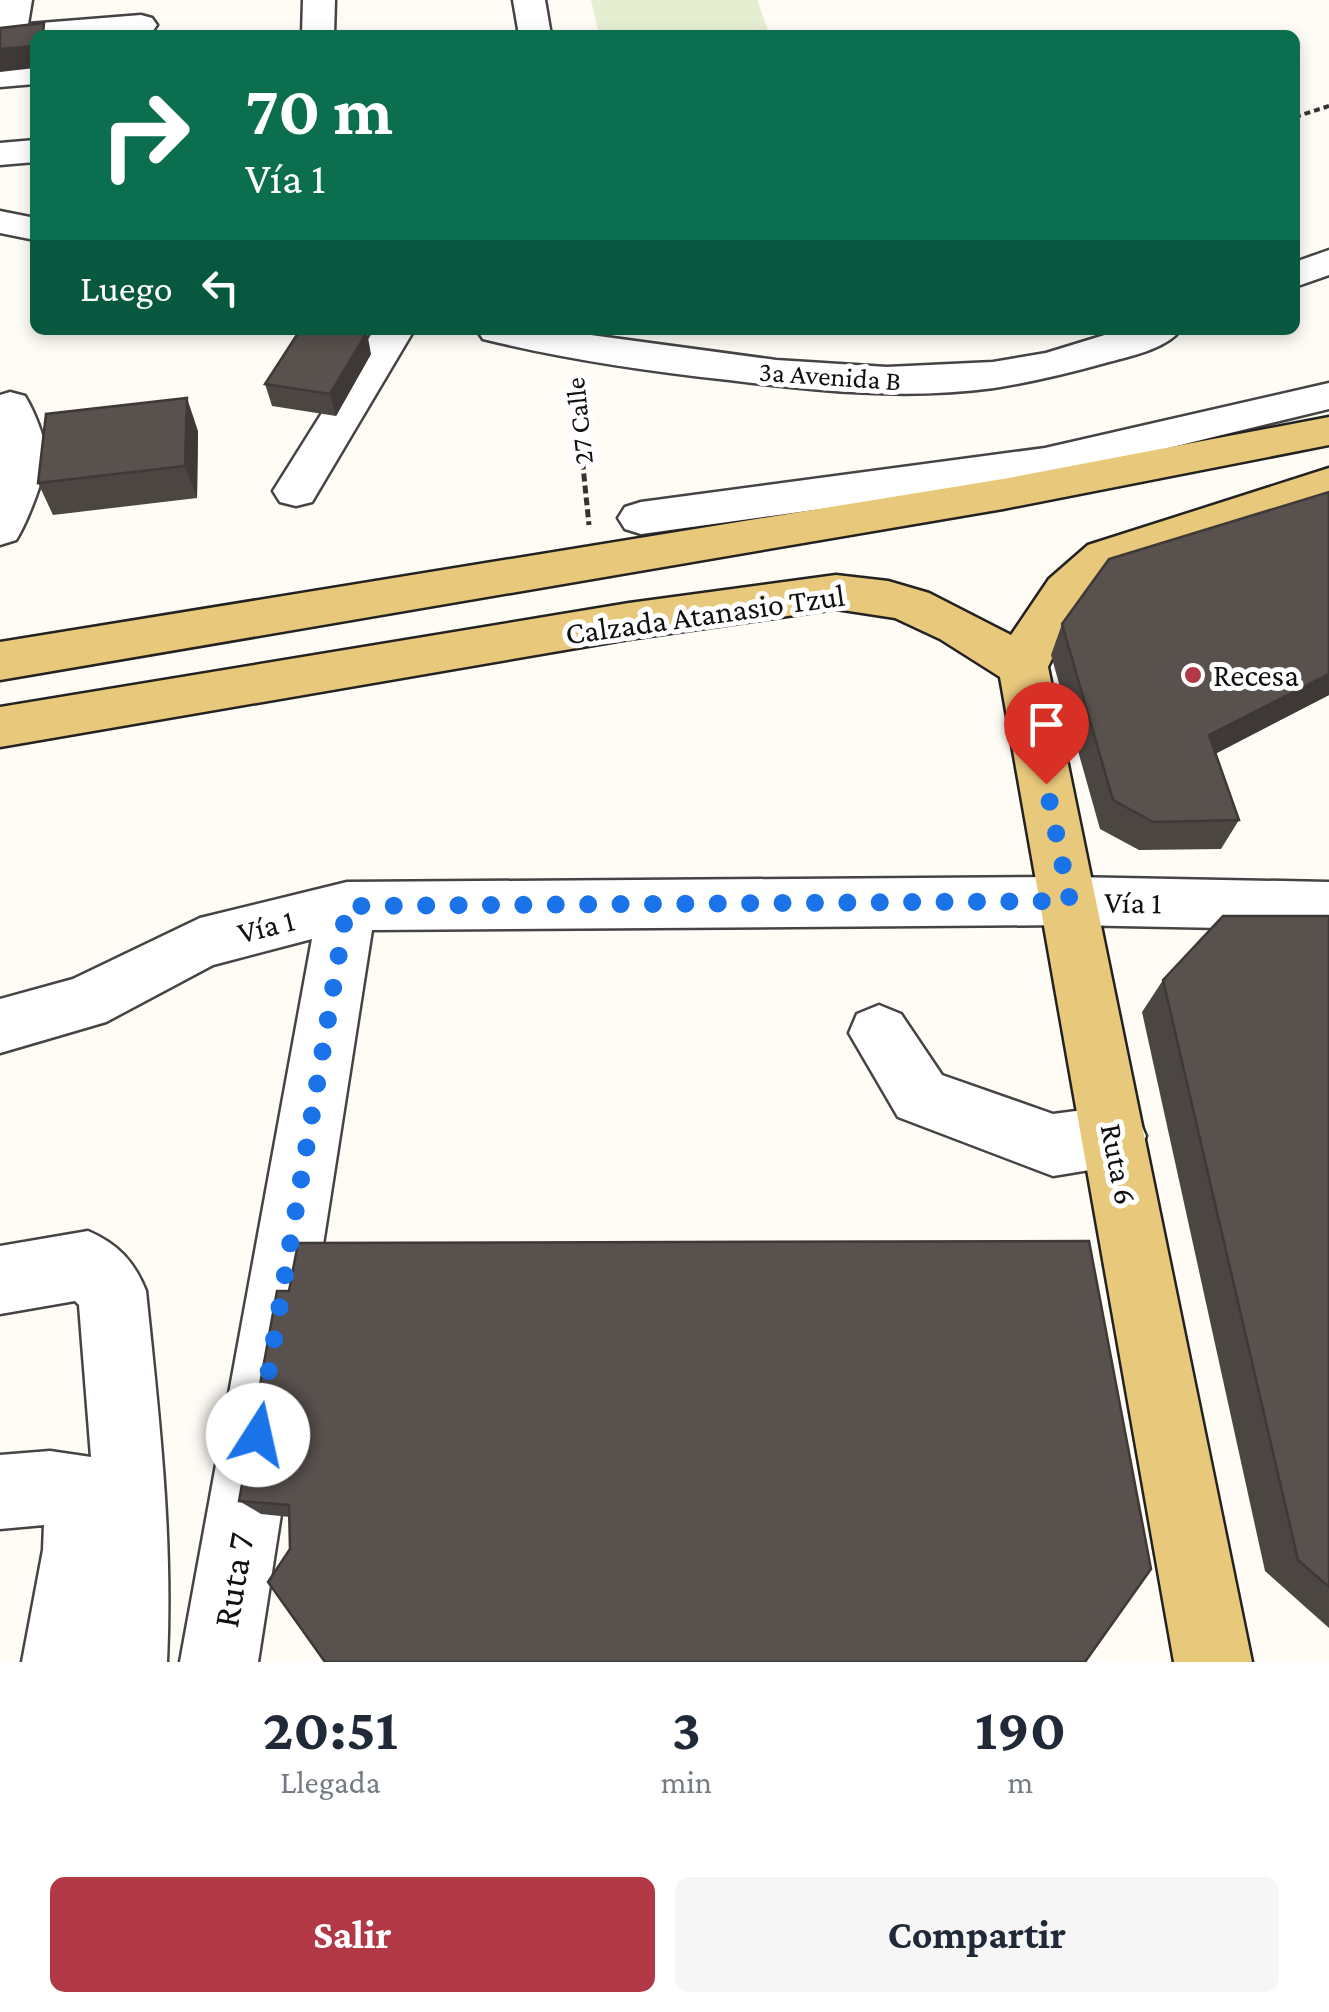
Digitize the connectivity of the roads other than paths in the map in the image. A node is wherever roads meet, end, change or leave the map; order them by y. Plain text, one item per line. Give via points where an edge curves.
1 (16, 0) edge
2 (319, 0) edge
3 (529, 0) edge
4 (141, 25) dead end
5 (95, 30) edge
6 (318, 30) edge
7 (534, 30) edge
8 (8, 36) edge
9 (30, 74) edge
10 (0, 77) edge
11 (30, 152) edge
12 (0, 154) edge
13 (0, 222) edge
14 (30, 228) edge
15 (1329, 262) edge
16 (1300, 273) edge
17 (391, 335) edge
18 (537, 335) edge
19 (1145, 335) edge
20 (570, 339) edge
21 (3, 395) edge
22 (1329, 396) edge
23 (1329, 431) edge
24 (1329, 484) edge
25 (296, 491) dead end
26 (640, 518) dead end
27 (0, 529) edge
28 (0, 661) edge
29 (1023, 667) junction
30 (0, 727) edge
31 (1070, 901) junction
32 (347, 906) junction
33 (1329, 906) edge
34 (0, 1026) edge
35 (879, 1033) dead end
36 (1114, 1136) junction
37 (0, 1280) edge
38 (0, 1492) edge
39 (106, 1496) junction
40 (61, 1662) edge
41 (128, 1662) edge
42 (219, 1662) edge
43 (1213, 1662) edge

1 - 8 street
2 - 6 street
3 - 7 street
4 - 5 street
9 - 10 street
11 - 12 street
13 - 14 street
15 - 16 street
17 - 25 street
18 - 20 street, 3a Avenida B
19 - 20 street, 3a Avenida B via 1046,368 947,382 836,381
21 - 27 street via 24,458
22 - 26 street via 1045,463
23 - 28 main road, Calzada Atanasio Tzul via 1003,494
24 - 29 main road via 1105,557 1040,624
29 - 30 main road, Calzada Atanasio Tzul via 910,603 836,592
29 - 31 main road, Ruta 6
31 - 32 street, Vía 1
31 - 33 street, Vía 1
31 - 36 main road, Ruta 6
32 - 34 street, Vía 1 via 200,943 85,1003
32 - 42 street, Ruta 7
35 - 36 street via 920,1096 1053,1145
36 - 43 main road, Ruta 6
37 - 39 street via 88,1264 112,1291
38 - 39 street via 50,1488
39 - 40 street via 82,1550
39 - 41 street via 133,1570

